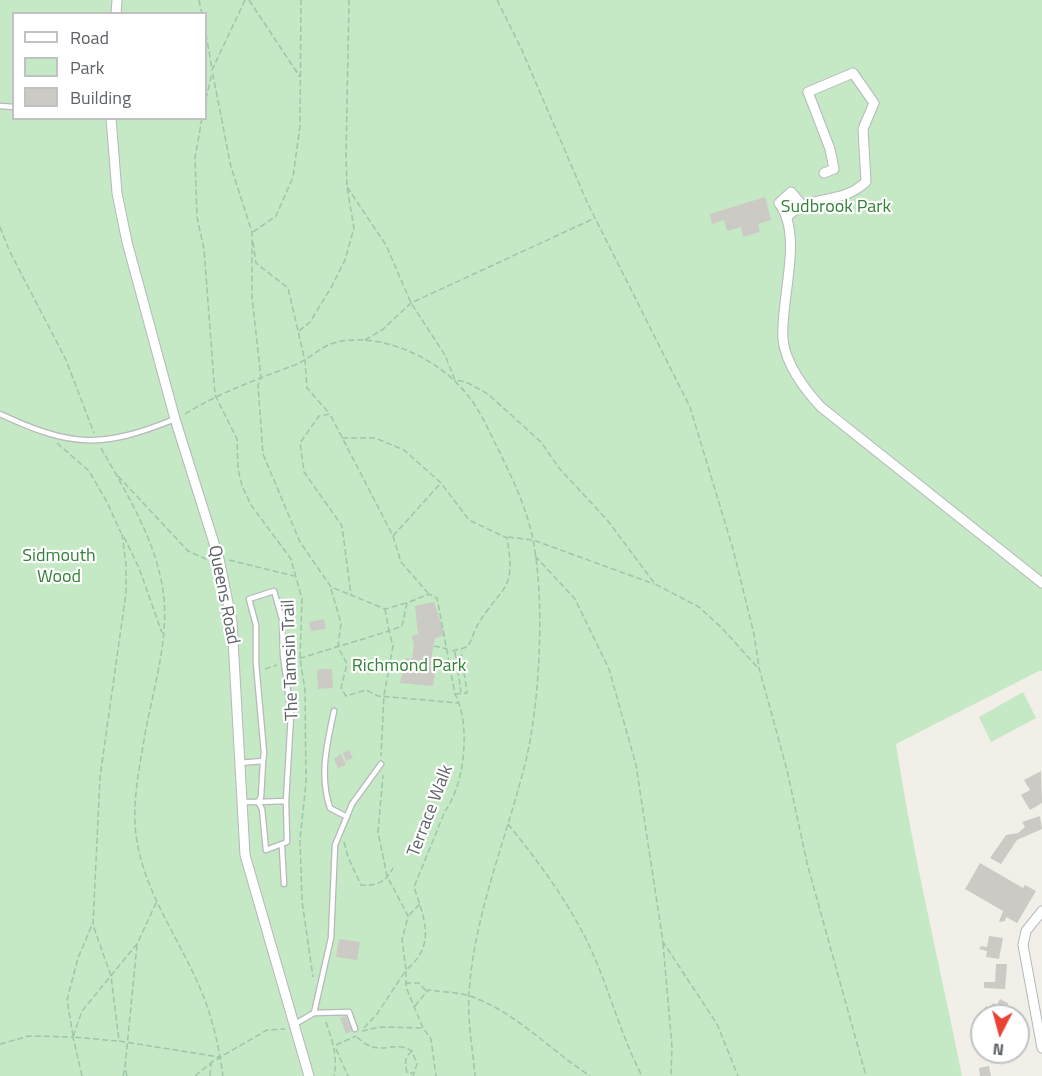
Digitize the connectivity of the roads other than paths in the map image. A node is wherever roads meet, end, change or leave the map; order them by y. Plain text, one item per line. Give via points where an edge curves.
1 (111, 120) edge
2 (824, 173) dead end
3 (801, 204) junction
4 (788, 216) junction
5 (0, 414) edge
6 (175, 419) junction
7 (1042, 583) edge
8 (334, 711) dead end
9 (263, 761) junction
10 (239, 763) junction
11 (381, 764) dead end
12 (240, 801) junction
13 (286, 801) junction
14 (258, 802) junction
15 (347, 817) junction
16 (282, 846) junction
17 (284, 884) dead end
18 (1042, 911) edge
19 (314, 1013) junction
20 (295, 1024) junction
21 (355, 1029) dead end
22 (1042, 1048) edge
23 (309, 1076) edge

1 - 6 street, Queens Road via 117,193 127,242
2 - 3 street via 834,169 808,92 853,73 874,103 863,129 866,183 853,194
3 - 4 street
3 - 4 street via 791,192 778,203
4 - 7 street via 783,342 810,395
5 - 6 lane via 48,435 97,442 132,435
6 - 10 street, Queens Road via 219,558 232,622
8 - 15 lane via 324,755 325,792 330,808
9 - 10 lane
9 - 13 lane via 256,625 249,599 274,591 282,619 291,715
9 - 14 lane
10 - 12 street, Queens Road
11 - 15 lane
12 - 14 lane
12 - 20 street, Queens Road via 245,855 253,888
13 - 14 lane
13 - 16 lane via 287,842
14 - 16 lane via 266,850
15 - 19 lane via 335,845 331,938
16 - 17 lane
18 - 22 street via 1026,931 1023,945
19 - 20 lane
19 - 21 lane via 349,1012
20 - 23 street, Queens Road

